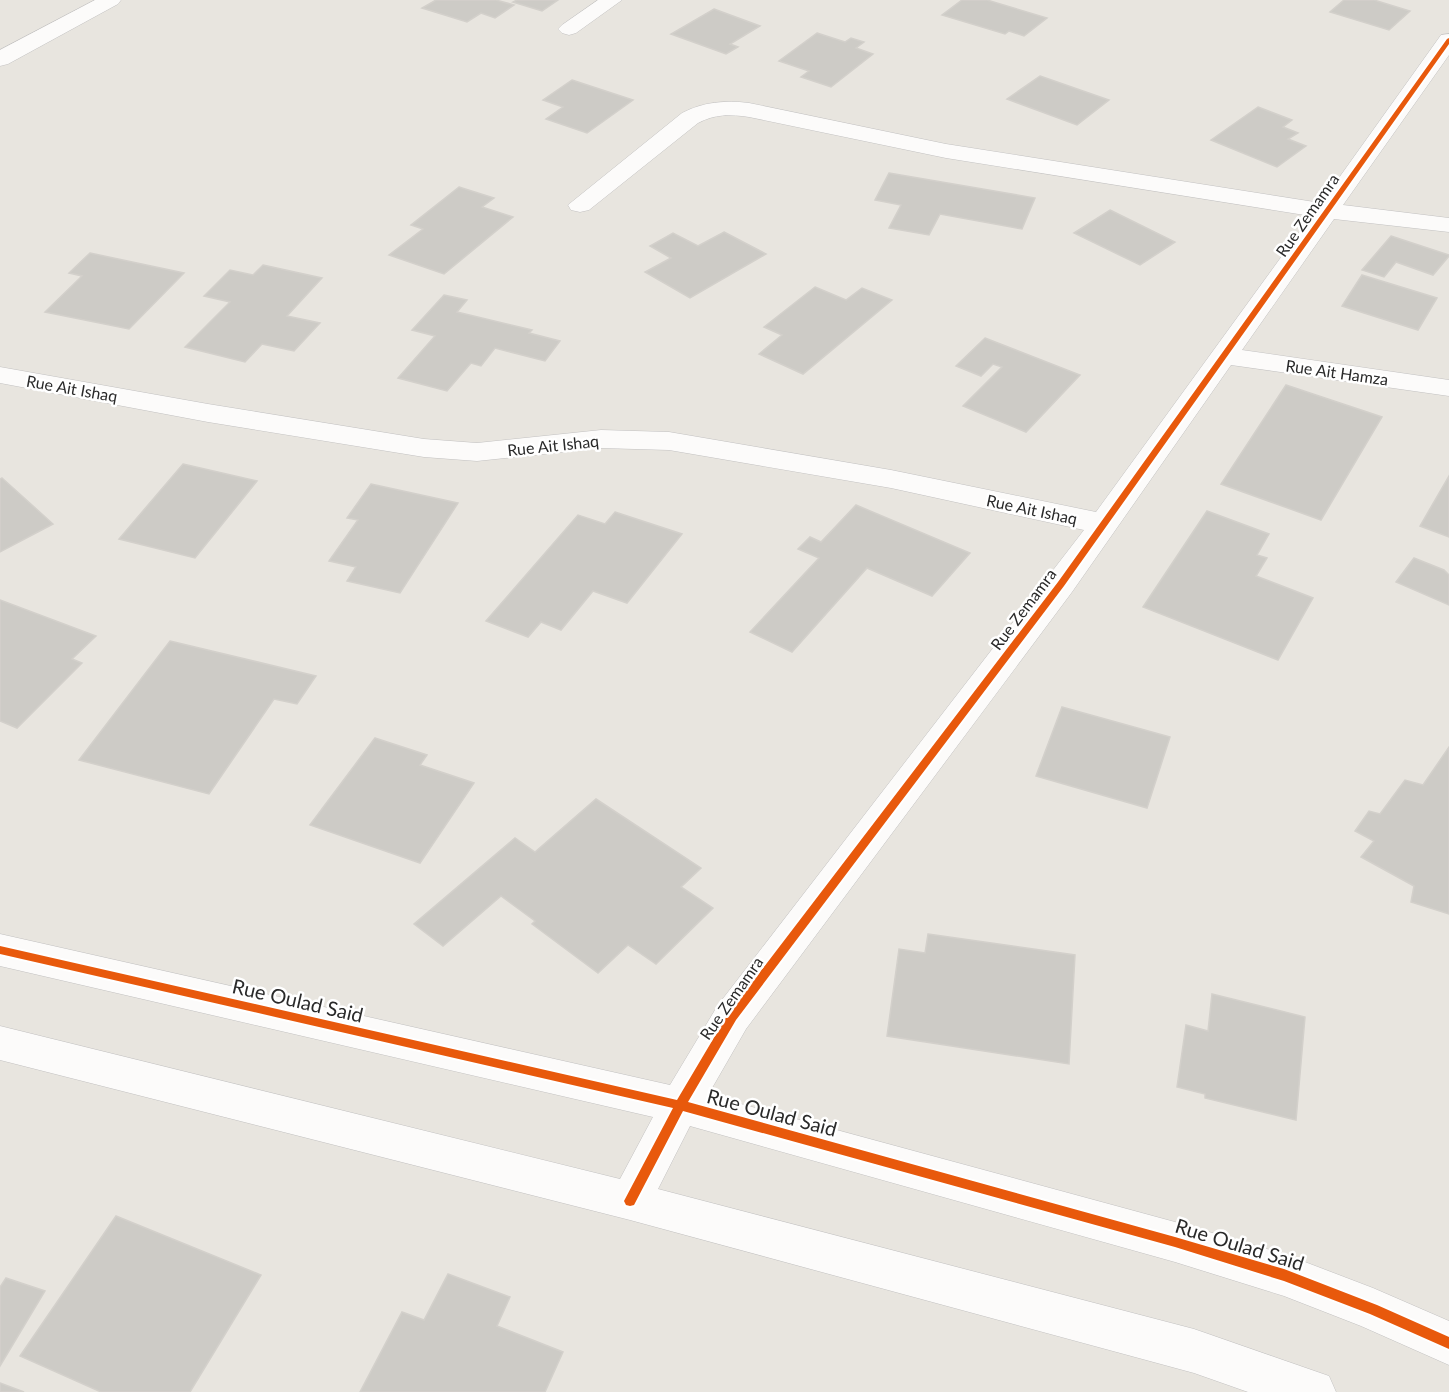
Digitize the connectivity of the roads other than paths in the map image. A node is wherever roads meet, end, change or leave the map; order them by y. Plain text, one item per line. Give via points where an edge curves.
1 (111, 0) edge
2 (612, 0) edge
3 (569, 29) dead end
4 (1449, 40) edge
5 (0, 59) edge
6 (580, 205) dead end
7 (1328, 211) junction
8 (1449, 225) edge
9 (1225, 356) junction
10 (0, 375) edge
11 (1449, 388) edge
12 (1104, 524) junction
13 (0, 950) edge
14 (0, 1043) edge
15 (680, 1105) junction
16 (630, 1201) junction
17 (1449, 1343) edge
18 (1313, 1392) edge

1 - 5 street
2 - 3 street
4 - 7 street, Rue Zemamra
6 - 7 street via 690,118 723,107 946,151
7 - 8 street
7 - 9 street, Rue Zemamra
9 - 11 street, Rue Ait Hamza
9 - 12 street, Rue Zemamra
10 - 12 street, Rue Ait Ishaq via 424,448 477,452 601,439 669,441 891,479
12 - 15 street, Rue Zemamra via 732,1017
13 - 15 street, Rue Oulad Said
14 - 16 street
15 - 16 street, Rue Zemamra
15 - 17 street, Rue Oulad Said via 1284,1275
16 - 18 street via 1194,1350

